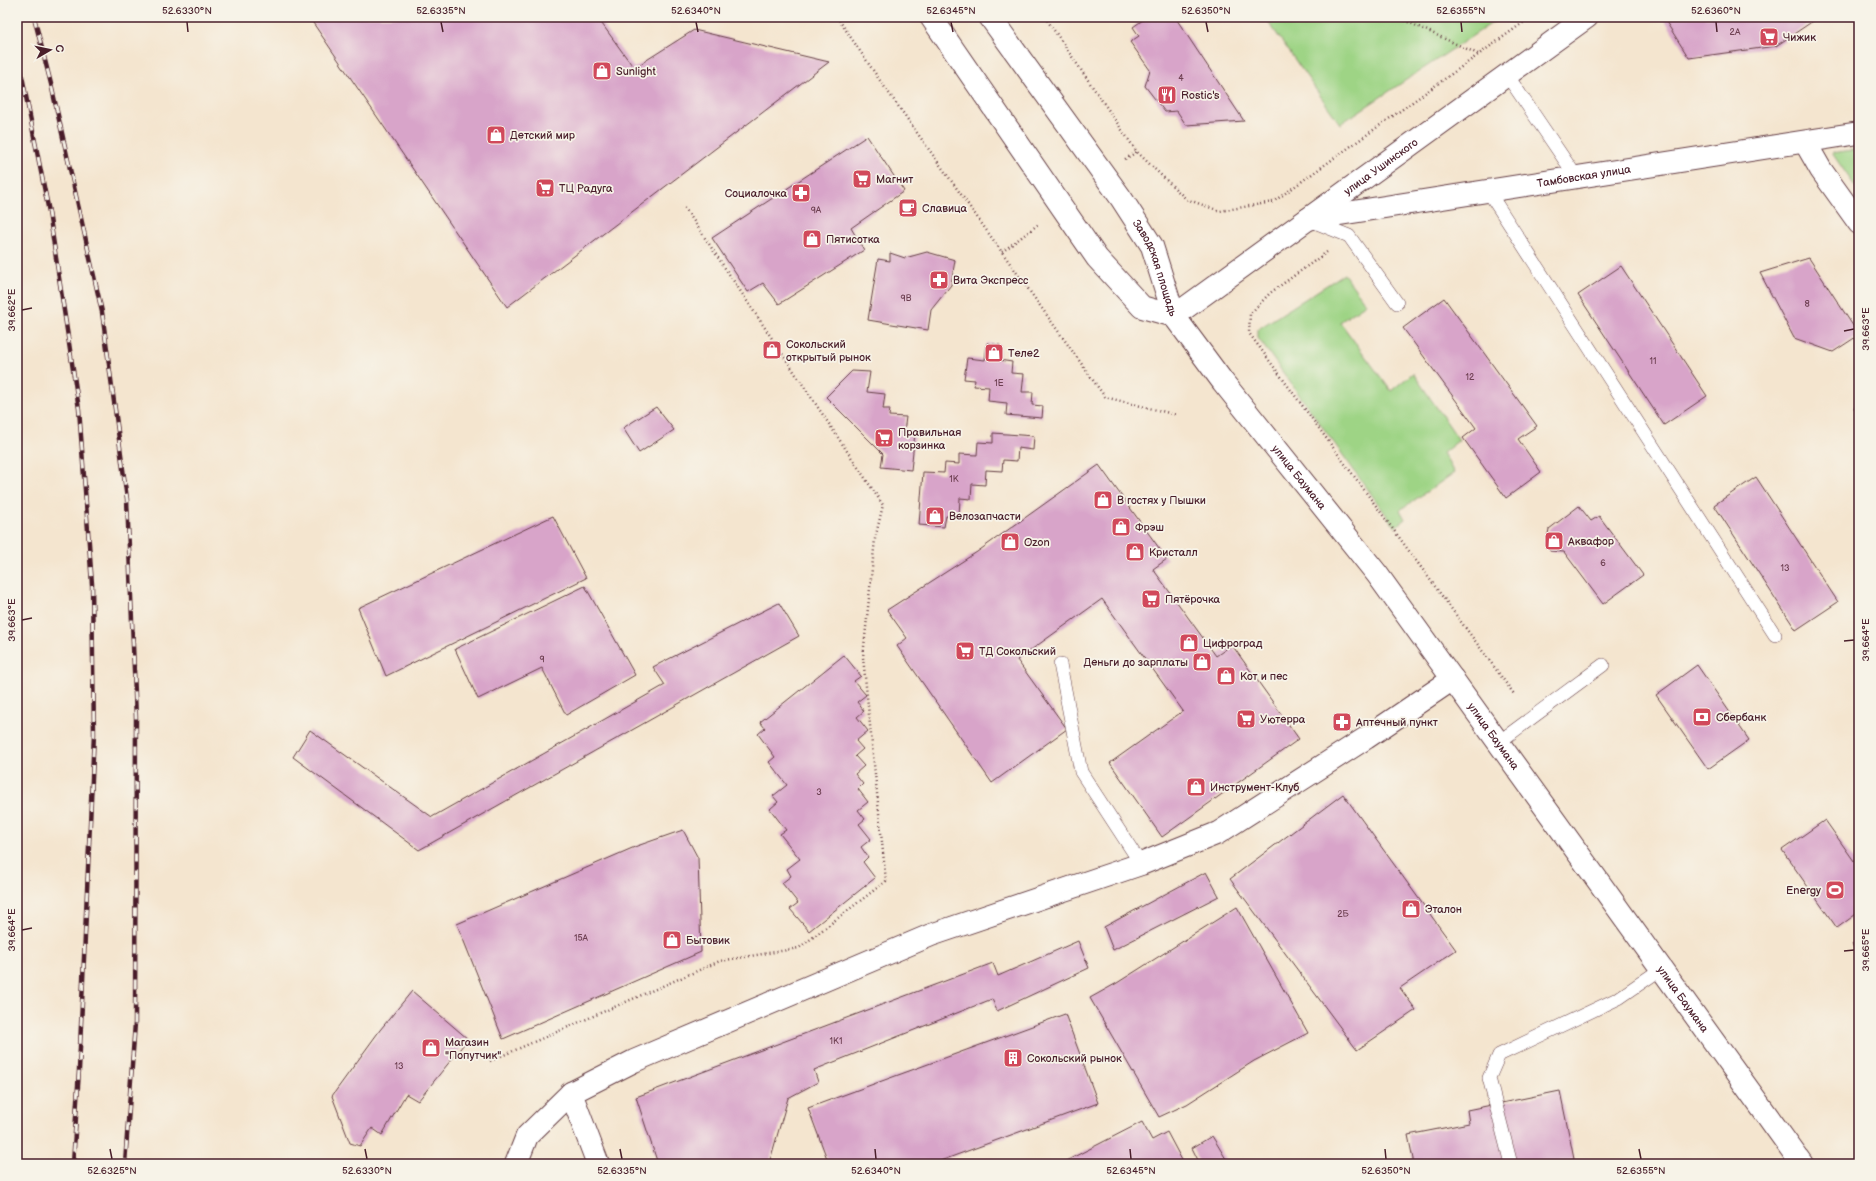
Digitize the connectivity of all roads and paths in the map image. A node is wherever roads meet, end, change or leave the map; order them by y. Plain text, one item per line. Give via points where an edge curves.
1 (836, 17) edge
2 (930, 17) edge
3 (990, 17) edge
4 (1045, 17) edge
5 (1397, 17) edge
6 (1531, 17) edge
7 (1587, 17) edge
8 (1479, 55) junction
9 (1507, 75) junction
10 (1859, 133) edge
11 (1804, 142) junction
12 (1137, 152) junction
13 (1125, 159) dead end
14 (1577, 178) junction
15 (1488, 191) junction
16 (683, 205) dead end
17 (1308, 219) junction
18 (1043, 221) dead end
19 (1859, 223) edge
20 (1002, 252) junction
21 (1397, 303) dead end
22 (1174, 316) junction
23 (1265, 354) dead end
24 (1176, 415) dead end
25 (1775, 635) dead end
26 (1060, 664) dead end
27 (1603, 665) dead end
28 (1453, 679) junction
29 (1514, 694) dead end
30 (1499, 742) junction
31 (1141, 864) junction
32 (1661, 969) junction
33 (490, 1062) dead end
34 (571, 1093) junction
35 (516, 1164) edge
36 (598, 1164) edge
37 (1511, 1164) edge
38 (1802, 1164) edge

1 - 20 path
2 - 22 street, Заводская площадь via 1097,258 1142,307
3 - 22 street, Заводская площадь via 1121,198 1152,246
4 - 12 path
5 - 8 path
6 - 8 path
7 - 9 street, улица Ушинского
8 - 12 path via 1273,202 1220,211 1186,199
9 - 14 lane
9 - 17 street, улица Ушинского
10 - 11 street, Тамбовская улица
11 - 14 street, Тамбовская улица
11 - 19 street
12 - 13 path
14 - 15 street, Тамбовская улица
15 - 17 street, Тамбовская улица
15 - 25 lane
16 - 33 path via 883,505 875,539 863,657 886,881 799,948 720,961
17 - 21 lane via 1349,236
17 - 22 street, улица Ушинского
18 - 20 path
20 - 24 path via 1105,397
22 - 28 street, улица Баумана via 1223,382 1377,574
23 - 29 path
26 - 31 lane via 1081,772
27 - 30 lane
28 - 30 street, улица Баумана
28 - 31 street via 1218,833
30 - 32 street, улица Баумана
31 - 34 street via 931,935 634,1061
32 - 37 lane via 1619,998 1499,1055 1489,1078
32 - 38 street, улица Баумана
34 - 35 street via 527,1136
34 - 36 street

